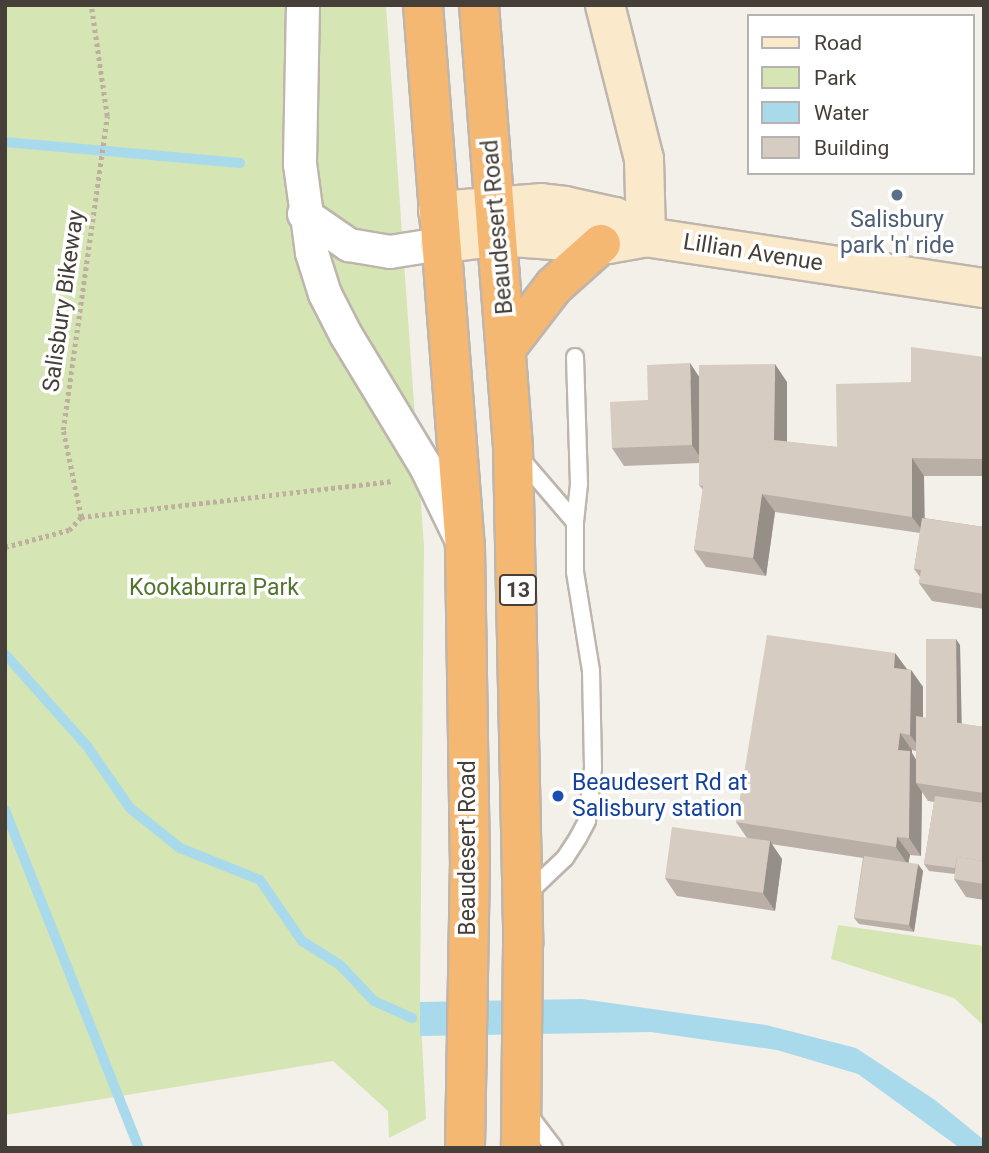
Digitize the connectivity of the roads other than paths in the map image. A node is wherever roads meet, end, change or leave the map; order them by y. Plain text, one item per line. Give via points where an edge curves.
1 (303, 5) edge
2 (423, 5) edge
3 (479, 5) edge
4 (605, 5) edge
5 (304, 214) junction
6 (498, 221) junction
7 (439, 228) junction
8 (646, 237) junction
9 (601, 244) junction
10 (984, 288) edge
11 (507, 347) junction
12 (575, 357) dead end
13 (513, 449) junction
14 (575, 522) junction
15 (465, 548) junction
16 (522, 898) junction
17 (521, 1102) junction
18 (465, 1148) edge
19 (521, 1148) edge
20 (554, 1148) edge

1 - 5 street, Beaudesert Road via 300,164
2 - 7 highway, Beaudesert Road / 13
3 - 6 highway, Beaudesert Road / 13
4 - 8 street via 644,159
5 - 7 street via 349,245 390,251
5 - 15 street, Beaudesert Road via 325,295 427,469
6 - 7 street, Lillian Avenue
6 - 8 street, Lillian Avenue via 565,206 615,217
6 - 9 street, Lillian Avenue
6 - 11 highway, Beaudesert Road / 13
7 - 15 highway, Beaudesert Road / 13
8 - 9 street, Lillian Avenue
8 - 10 street, Lillian Avenue
9 - 11 highway via 554,286
11 - 13 highway, Beaudesert Road / 13
12 - 14 lane via 579,484
13 - 14 lane
13 - 16 highway, Beaudesert Road / 13
14 - 16 lane via 575,572 591,671 591,795 587,821 571,848
15 - 18 highway, Beaudesert Road / 13
16 - 17 highway, Beaudesert Road / 13
17 - 19 highway, Beaudesert Road / 13
17 - 20 lane

